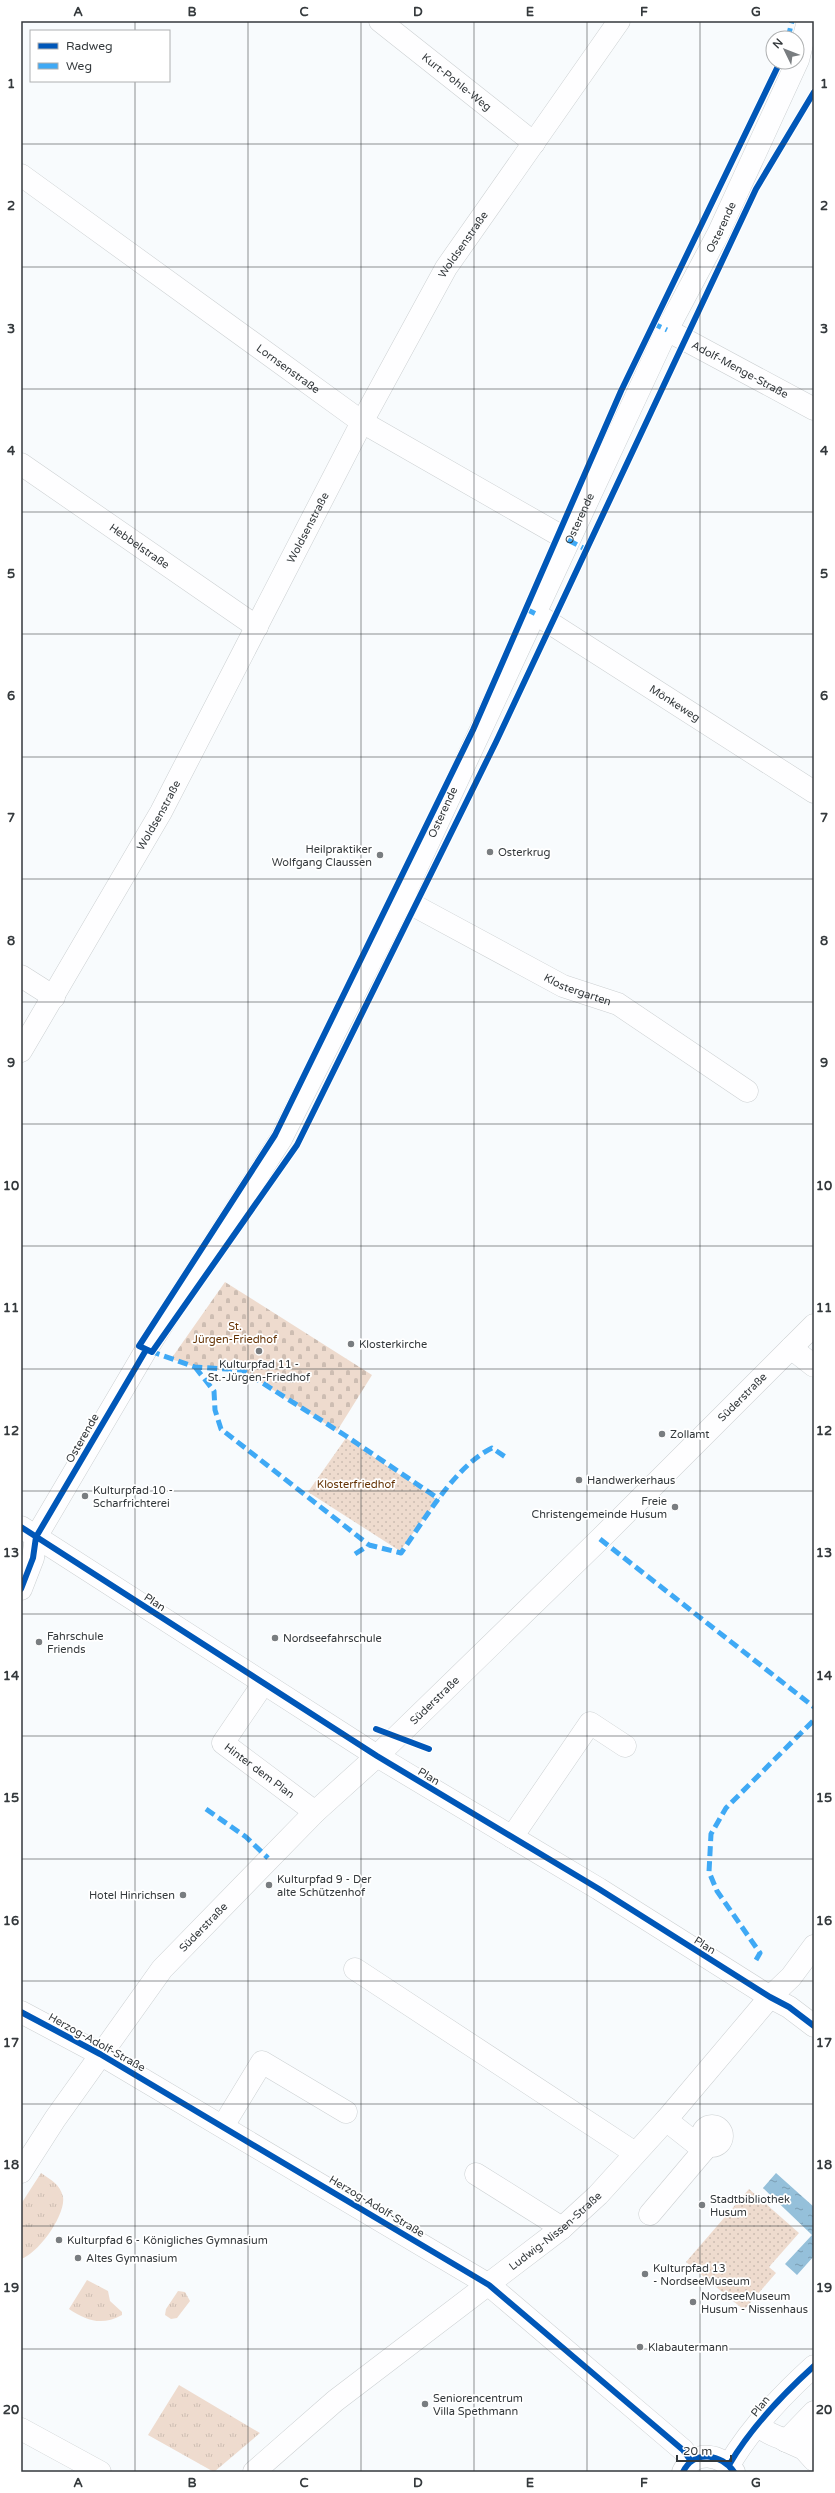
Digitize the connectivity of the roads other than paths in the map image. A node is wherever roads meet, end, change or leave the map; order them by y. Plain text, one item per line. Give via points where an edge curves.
1 (380, 21) edge
2 (619, 21) edge
3 (808, 21) edge
4 (805, 33) edge
5 (814, 41) edge
6 (805, 52) edge
7 (793, 70) edge
8 (534, 144) junction
9 (21, 175) edge
10 (667, 330) junction
11 (814, 409) edge
12 (362, 422) junction
13 (21, 464) edge
14 (568, 540) junction
15 (536, 614) junction
16 (257, 627) junction
17 (814, 792) edge
18 (402, 899) junction
19 (21, 976) edge
20 (54, 997) junction
21 (21, 1051) edge
22 (747, 1091) dead end
23 (814, 1325) edge
24 (791, 1348) junction
25 (814, 1366) edge
26 (28, 1532) edge
27 (21, 1589) edge
28 (263, 1684) junction
29 (625, 1746) dead end
30 (377, 1756) junction
31 (315, 1812) junction
32 (512, 1837) junction
33 (814, 1946) edge
34 (355, 1969) dead end
35 (770, 1997) junction
36 (21, 2012) edge
37 (814, 2026) edge
38 (100, 2054) junction
39 (346, 2112) dead end
40 (666, 2120) junction
41 (223, 2126) junction
42 (635, 2153) junction
43 (21, 2172) edge
44 (476, 2174) dead end
45 (650, 2214) dead end
46 (562, 2228) junction
47 (489, 2285) junction
48 (814, 2366) edge
49 (814, 2412) edge
50 (757, 2426) junction
51 (814, 2428) edge
52 (21, 2429) edge
53 (794, 2439) edge
54 (814, 2460) edge
55 (687, 2467) edge
56 (732, 2468) edge
57 (100, 2472) edge
58 (254, 2472) edge

1 - 8 street, Kurt-Pohle-Weg
2 - 8 street, Woldsenstraße
3 - 4 street, Osterende
5 - 6 street, Osterende
7 - 10 street, Osterende via 718,234
8 - 12 street, Woldsenstraße via 446,268
9 - 12 street, Lornsenstraße
10 - 11 street, Adolf-Menge-Straße
10 - 14 street, Osterende
12 - 14 street, Lornsenstraße
12 - 16 street, Woldsenstraße
13 - 16 street, Hebbelstraße
14 - 15 street, Osterende
15 - 17 street, Mönkeweg
15 - 18 street, Osterende
16 - 20 street, Woldsenstraße via 161,812
18 - 22 street, Klostergarten via 563,986 618,1004
18 - 26 street, Osterende via 281,1139
19 - 20 street
20 - 21 street, Woldsenstraße
23 - 24 street, Süderstraße
24 - 25 street
24 - 30 street, Süderstraße
26 - 27 street via 33,1558
26 - 28 street, Plan
28 - 30 street, Plan
28 - 31 street, Hinter dem Plan via 224,1743
29 - 32 street via 590,1723
30 - 31 street, Süderstraße
30 - 32 street, Plan
31 - 38 street, Süderstraße via 162,1969
32 - 35 street, Plan
33 - 35 street, Ludwig-Nissen-Straße via 791,1977
34 - 42 street
35 - 37 street, Plan via 789,2006
35 - 40 street, Ludwig-Nissen-Straße
36 - 38 street, Herzog-Adolf-Straße
38 - 41 street, Herzog-Adolf-Straße
38 - 43 street, Süderstraße
39 - 41 street via 262,2062
40 - 42 street, Ludwig-Nissen-Straße
40 - 45 street via 705,2147
41 - 47 street, Herzog-Adolf-Straße
42 - 46 street, Ludwig-Nissen-Straße via 598,2195
44 - 46 street
46 - 47 street, Ludwig-Nissen-Straße
47 - 55 street, Herzog-Adolf-Straße via 683,2450
47 - 58 street, Ludwig-Nissen-Straße via 335,2401
48 - 50 street, Plan via 780,2398
49 - 53 street
50 - 53 street via 774,2437
50 - 56 street, Plan via 741,2444
51 - 53 street
52 - 57 street
53 - 54 street via 789,2444 804,2449
55 - 56 street, Herzog-Adolf-Straße via 705,2456 716,2457

